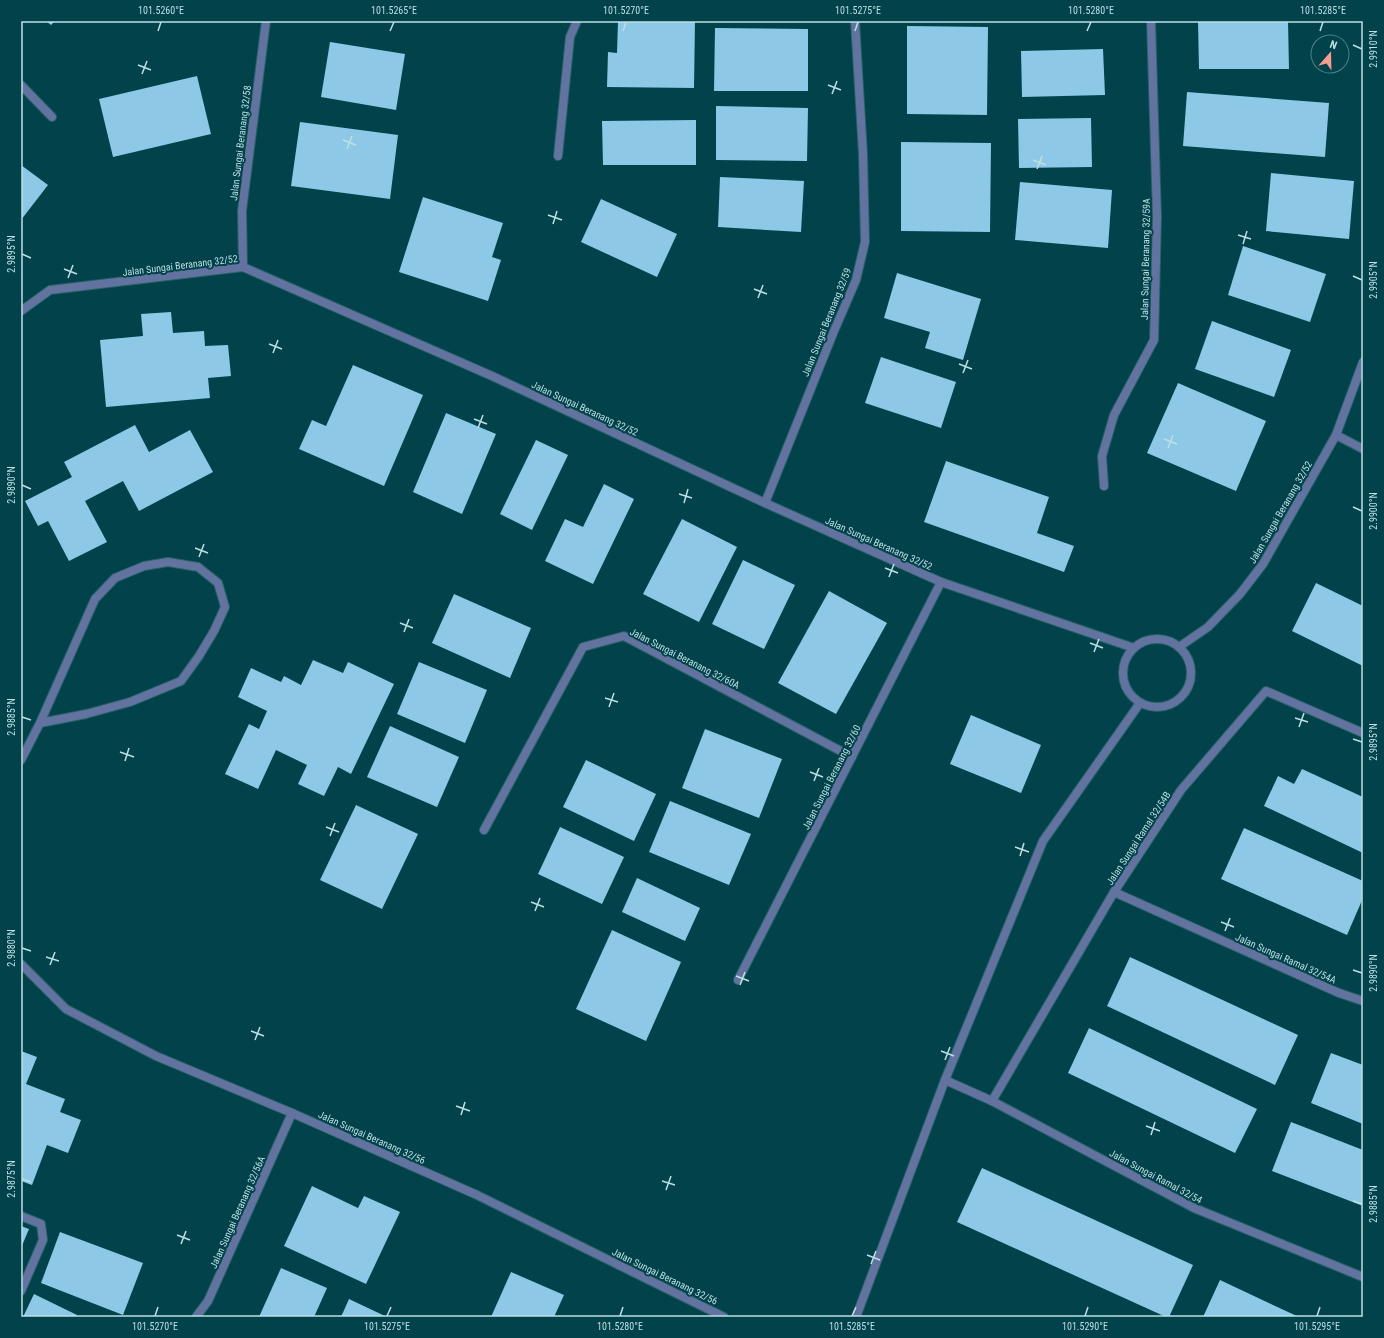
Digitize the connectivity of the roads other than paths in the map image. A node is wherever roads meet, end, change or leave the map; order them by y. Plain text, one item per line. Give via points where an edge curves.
1 (266, 21) edge
2 (577, 21) edge
3 (855, 21) edge
4 (1151, 21) edge
5 (21, 85) edge
6 (52, 117) dead end
7 (558, 156) dead end
8 (244, 267) junction
9 (21, 311) edge
10 (1363, 362) edge
11 (1336, 435) junction
12 (1363, 449) edge
13 (1104, 486) dead end
14 (765, 503) junction
15 (940, 582) junction
16 (1179, 647) junction
17 (1134, 648) junction
18 (1140, 703) junction
19 (40, 723) junction
20 (1363, 733) edge
21 (852, 758) junction
22 (21, 760) edge
23 (484, 830) dead end
24 (1114, 892) junction
25 (21, 964) edge
26 (738, 980) dead end
27 (1363, 1001) edge
28 (945, 1080) junction
29 (992, 1101) junction
30 (292, 1112) junction
31 (21, 1216) edge
32 (1363, 1277) edge
33 (21, 1291) edge
34 (196, 1317) edge
35 (724, 1317) edge
36 (856, 1317) edge

1 - 8 street, Jalan Sungai Beranang 32/58 via 242,211
2 - 7 street via 570,37
3 - 14 street, Jalan Sungai Beranang 32/59 via 865,242 856,280
4 - 13 street, Jalan Sungai Beranang 32/59A via 1157,216 1154,340 1114,415 1102,456
5 - 6 street
8 - 9 street, Jalan Sungai Beranang 32/52 via 50,290
8 - 14 street, Jalan Sungai Beranang 32/52 via 492,376
10 - 11 street, Jalan Sungai Beranang 32/52
11 - 12 street
11 - 16 street, Jalan Sungai Beranang 32/52 via 1263,564 1240,594 1208,627
14 - 15 street, Jalan Sungai Beranang 32/52
15 - 17 street, Jalan Sungai Beranang 32/52
15 - 21 street, Jalan Sungai Beranang 32/60
16 - 17 street via 1169,641 1156,639 1144,641
16 - 18 street via 1189,660 1191,672 1188,687 1182,697 1167,706 1154,708
17 - 18 street via 1124,664 1122,676 1130,696
18 - 28 street via 1043,841
19 - 19 street via 95,599 115,578 144,566 168,562 198,568 218,583 224,607 214,631 181,681 130,702
19 - 22 street
20 - 24 street, Jalan Sungai Ramal 32/54B via 1266,691 1181,790
21 - 23 street, Jalan Sungai Beranang 32/60A via 624,636 583,647
21 - 26 street, Jalan Sungai Beranang 32/60
24 - 27 street, Jalan Sungai Ramal 32/54A via 1339,993
24 - 29 street, Jalan Sungai Ramal 32/54B
25 - 30 street, Jalan Sungai Beranang 32/56 via 66,1009 156,1056
28 - 29 street, Jalan Sungai Ramal 32/54
28 - 36 street
29 - 32 street, Jalan Sungai Ramal 32/54 via 1194,1208
30 - 34 street, Jalan Sungai Beranang 32/56A via 208,1301
30 - 35 street, Jalan Sungai Beranang 32/56 via 477,1195
31 - 33 street via 41,1224 43,1240

